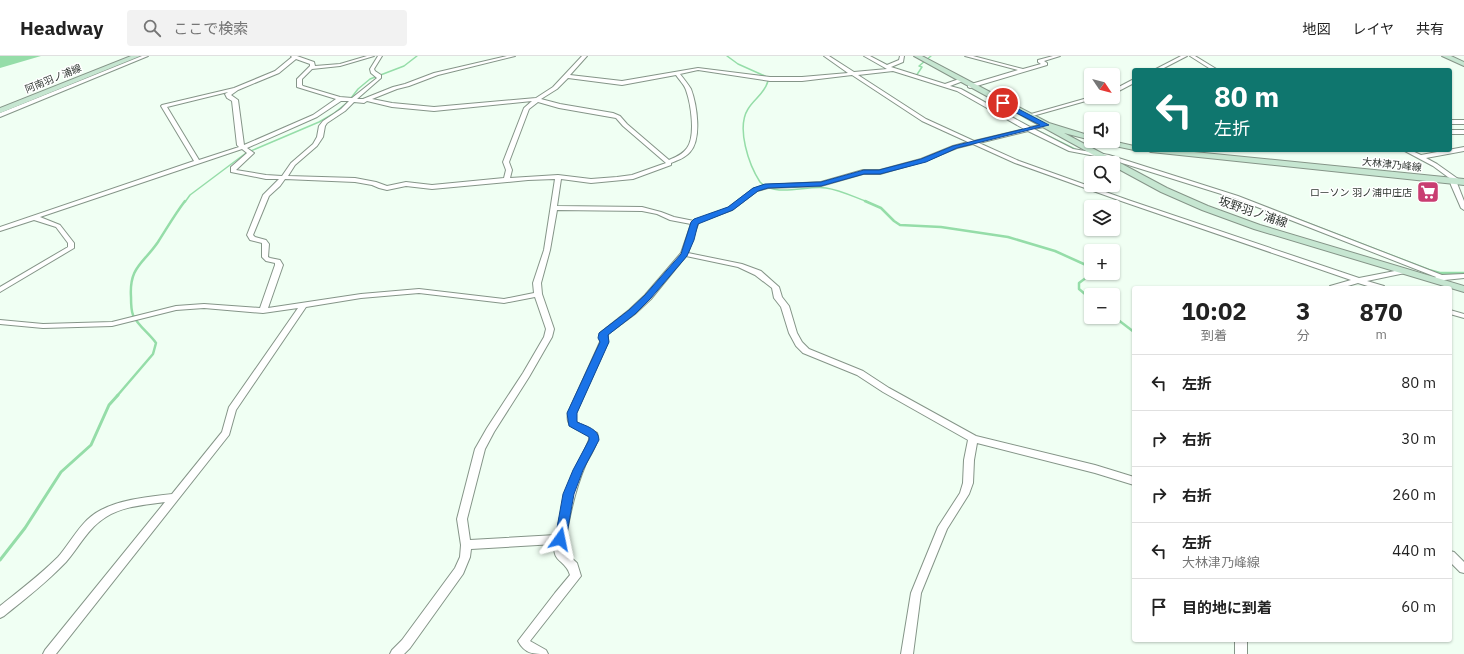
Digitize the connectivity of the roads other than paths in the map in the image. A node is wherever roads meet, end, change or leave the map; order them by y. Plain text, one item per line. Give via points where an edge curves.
1 (137, 56) edge
2 (146, 56) edge
3 (294, 56) edge
4 (372, 56) edge
5 (380, 56) edge
6 (513, 56) edge
7 (585, 56) edge
8 (826, 56) edge
9 (866, 56) edge
10 (902, 56) edge
11 (917, 56) edge
12 (967, 56) edge
13 (991, 56) edge
14 (1058, 56) edge
15 (1185, 56) edge
16 (1192, 56) edge
17 (1445, 56) edge
18 (988, 62) junction
19 (1464, 64) edge
20 (312, 68) junction
21 (889, 68) junction
22 (1160, 68) edge
23 (1213, 68) edge
24 (1023, 71) junction
25 (677, 73) junction
26 (854, 74) junction
27 (567, 76) junction
28 (961, 80) junction
29 (1132, 83) edge
30 (945, 86) junction
31 (970, 86) junction
32 (236, 89) junction
33 (1120, 89) edge
34 (340, 99) junction
35 (353, 100) junction
36 (368, 100) junction
37 (537, 100) junction
38 (1084, 101) edge
39 (14, 105) junction
40 (0, 111) edge
41 (0, 115) edge
42 (1027, 116) junction
43 (1452, 122) edge
44 (1464, 122) edge
45 (1047, 126) junction
46 (1033, 129) junction
47 (1452, 132) edge
48 (1464, 132) edge
49 (1084, 136) edge
50 (972, 142) junction
51 (1120, 145) edge
52 (1132, 148) edge
53 (1464, 149) edge
54 (248, 150) junction
55 (1452, 151) edge
56 (1172, 152) edge
57 (1410, 152) edge
58 (1448, 152) edge
59 (1098, 155) junction
60 (1421, 157) junction
61 (197, 162) junction
62 (668, 162) junction
63 (558, 177) junction
64 (283, 178) junction
65 (507, 179) junction
66 (1458, 179) edge
67 (554, 208) junction
68 (1464, 208) edge
69 (33, 217) junction
70 (694, 223) junction
71 (0, 229) edge
72 (684, 254) junction
73 (1405, 271) junction
74 (1464, 276) edge
75 (1438, 278) junction
76 (1359, 280) junction
77 (1340, 286) edge
78 (1376, 286) edge
79 (1464, 288) edge
80 (0, 290) edge
81 (538, 294) junction
82 (303, 306) junction
83 (263, 311) junction
84 (1452, 313) edge
85 (1464, 316) edge
86 (0, 322) edge
87 (973, 439) junction
88 (1132, 480) edge
89 (176, 497) junction
90 (560, 539) junction
91 (466, 545) junction
92 (1452, 556) edge
93 (1464, 568) edge
94 (0, 613) edge
95 (1240, 642) edge
96 (49, 654) edge
97 (396, 654) edge
98 (542, 654) edge
99 (907, 654) edge
100 (1241, 654) edge

1 - 39 main road, 阿南羽ノ浦線
2 - 41 street
3 - 20 street via 312,63
3 - 32 street via 277,72
4 - 20 street via 340,65
5 - 35 street via 372,69 379,78
6 - 36 street via 436,74
7 - 27 street
8 - 26 street
9 - 21 street
10 - 21 street via 901,61
11 - 28 main road
12 - 18 street
13 - 18 street
14 - 24 street via 1038,59 1045,64
15 - 22 street
16 - 23 street
17 - 19 main road
18 - 24 street
20 - 34 street via 300,79 299,86
21 - 26 street
21 - 30 street
24 - 31 street
25 - 26 street via 698,69 764,79 802,79
25 - 27 street via 622,83
25 - 62 street via 688,91 696,137 692,147 684,155
26 - 50 street via 924,120
27 - 37 street
28 - 30 street
28 - 31 main road
29 - 33 street
30 - 46 street via 966,94
31 - 42 main road
32 - 54 street via 228,94 234,100 240,145
32 - 61 street via 164,106
34 - 35 street
34 - 54 street via 315,116
35 - 36 street
35 - 64 street via 325,122 315,145 287,170
36 - 37 street via 434,109 523,99
37 - 62 street via 618,117
37 - 65 street via 527,108 509,153 506,162 509,170
38 - 42 street
39 - 40 main road, 阿南羽ノ浦線
39 - 41 street
42 - 45 main road
43 - 44 street
45 - 46 street
45 - 49 main road
45 - 59 main road, 坂野羽ノ浦線
46 - 50 street
46 - 59 street via 1071,150
47 - 48 street
50 - 70 street via 880,172 864,172 821,184 765,186 755,190 730,209
50 - 76 street via 1017,162 1126,201
51 - 52 main road
53 - 55 street
54 - 61 street
54 - 64 street via 251,154 233,168 233,171
56 - 66 main road, 大林津乃峰線
57 - 60 street
58 - 60 street
59 - 73 main road, 坂野羽ノ浦線 via 1164,190 1211,210 1257,227
59 - 75 street via 1151,169 1236,198
60 - 66 street
61 - 69 street
62 - 63 street via 669,164 634,177 617,180 591,181
63 - 65 street
63 - 67 street
64 - 65 street via 355,180 387,188 406,184 432,187
64 - 83 street via 266,195 250,235 252,239 264,241 265,257 278,261 279,265
66 - 68 street via 1454,185
67 - 70 street via 642,209
67 - 81 street via 547,250 537,283
69 - 71 street
69 - 80 street via 58,226 72,243 71,248
70 - 72 street
72 - 87 street via 740,265 758,273 775,287 778,298 785,306 793,333 806,351 860,374
72 - 90 street via 648,297 604,333 604,342 572,413 573,424 590,432 594,440 569,494
73 - 75 main road, 坂野羽ノ浦線
73 - 76 street
74 - 75 street
75 - 79 main road, 坂野羽ノ浦線
76 - 77 street
76 - 78 street
81 - 82 street via 504,301 419,291 360,296
81 - 91 street via 550,329 548,337 480,449 462,519
82 - 83 street
82 - 89 street via 232,409 226,433
83 - 86 street via 204,306 176,308 112,324 43,326
84 - 85 street
87 - 88 street
87 - 99 street via 968,483 964,494 943,527 916,593
89 - 94 street via 111,510 96,518 81,533 63,558
89 - 96 street
90 - 91 street
90 - 98 street via 559,553 573,566 576,576 524,641 527,646
91 - 97 street via 460,571
92 - 93 street
95 - 100 street

